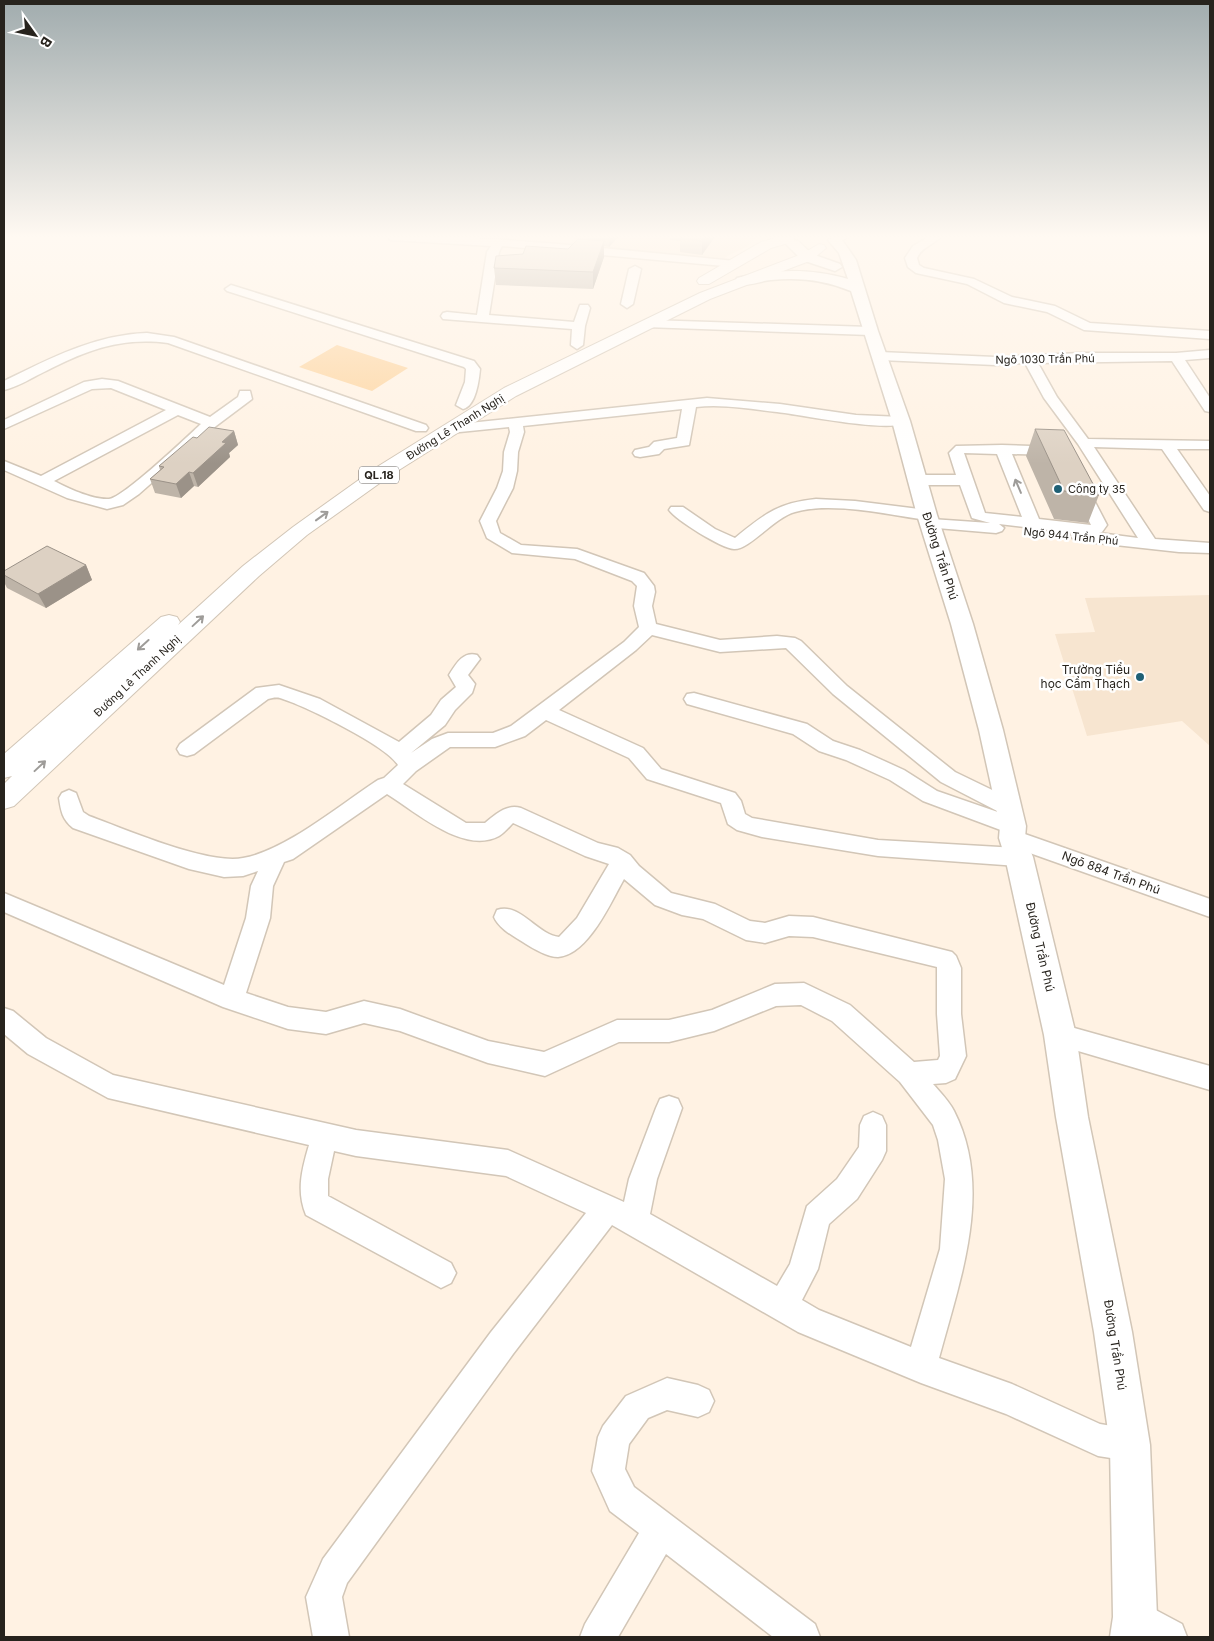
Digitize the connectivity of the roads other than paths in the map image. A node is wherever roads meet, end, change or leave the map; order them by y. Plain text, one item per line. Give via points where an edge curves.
1 (303, 312) edge
2 (483, 312) edge
3 (583, 312) edge
4 (638, 312) edge
5 (674, 312) edge
6 (865, 312) edge
7 (1056, 312) edge
8 (446, 316) dead end
9 (482, 319) junction
10 (649, 324) junction
11 (579, 326) junction
12 (1210, 335) edge
13 (875, 344) junction
14 (577, 345) junction
15 (1210, 354) edge
16 (1176, 357) junction
17 (1030, 360) junction
18 (276, 378) junction
19 (4, 386) edge
20 (690, 404) junction
21 (463, 405) junction
22 (1210, 408) edge
23 (177, 410) junction
24 (204, 421) junction
25 (901, 421) junction
26 (516, 422) junction
27 (4, 425) edge
28 (421, 428) junction
29 (450, 428) junction
30 (1084, 443) junction
31 (1166, 444) junction
32 (1210, 446) edge
33 (1002, 449) junction
34 (640, 453) dead end
35 (4, 465) edge
36 (917, 480) junction
37 (966, 480) junction
38 (41, 482) junction
39 (1210, 507) edge
40 (677, 510) dead end
41 (929, 519) junction
42 (1033, 524) junction
43 (1150, 544) junction
44 (1210, 548) edge
45 (648, 628) junction
46 (470, 659) dead end
47 (694, 699) dead end
48 (544, 711) junction
49 (187, 749) dead end
50 (404, 759) junction
51 (4, 769) edge
52 (389, 786) junction
53 (69, 798) dead end
54 (4, 800) edge
55 (1013, 832) junction
56 (276, 856) junction
57 (622, 861) junction
58 (4, 902) edge
59 (1210, 908) edge
60 (505, 916) dead end
61 (232, 999) junction
62 (4, 1019) edge
63 (1060, 1035) junction
64 (909, 1074) junction
65 (1210, 1078) edge
66 (669, 1108) dead end
67 (873, 1125) dead end
68 (325, 1135) junction
69 (620, 1215) junction
70 (441, 1273) dead end
71 (783, 1306) junction
72 (921, 1367) junction
73 (698, 1401) dead end
74 (1130, 1445) junction
75 (661, 1529) junction
76 (1134, 1627) edge
77 (331, 1637) edge
78 (598, 1637) edge
79 (802, 1637) edge
80 (1169, 1637) edge

1 - 21 street via 469,364 473,369 472,382
2 - 9 street
3 - 11 street
4 - 14 highway, Đường Lê Thanh Nghị / QL.18
5 - 10 highway, Đường Lê Thanh Nghị / QL.18
6 - 13 main road, Đường Trần Phú
7 - 12 street via 1088,327
8 - 9 street
9 - 11 street
10 - 13 street, Ngõ 1030 Trần Phú
10 - 29 highway, Đường Lê Thanh Nghị / QL.18 via 510,392
11 - 14 street
13 - 17 street, Ngõ 1030 Trần Phú via 995,360
13 - 25 main road, Đường Trần Phú
14 - 21 highway, Đường Lê Thanh Nghị / QL.18
15 - 16 street, Ngõ 1030 Trần Phú
16 - 17 street, Ngõ 1030 Trần Phú
16 - 22 street
17 - 30 street
18 - 19 street via 170,340 143,336 102,341
18 - 24 street
18 - 28 street
20 - 25 street via 746,404 837,419
20 - 26 street
20 - 34 street via 684,442 659,445 654,451
21 - 28 highway, Đường Lê Thanh Nghị / QL.18
23 - 24 street
23 - 27 street via 113,384 102,383 89,385
23 - 38 street
24 - 38 street via 134,491 118,502 107,504 72,495
25 - 36 main road, Đường Trần Phú
26 - 29 street
26 - 45 street via 508,480 488,521 493,534 518,550 578,554 638,577 645,586 643,606
28 -> 51 highway, Đường Lê Thanh Nghị / QL.18 via 296,513
54 -> 29 highway, Đường Lê Thanh Nghị / QL.18 via 251,571 384,471
30 - 31 street
30 - 43 street
31 - 32 street
31 - 39 street
33 - 37 street via 957,450
42 -> 33 street
33 - 42 street via 1055,450 1063,454 1099,524 1095,530 1085,530
35 - 38 street
36 - 37 street
36 - 41 main road, Đường Trần Phú
37 - 42 street via 978,515
40 - 41 street, Ngõ 944 Trần Phú via 709,532 735,544 784,509 802,504 839,505
41 - 43 street, Ngõ 944 Trần Phú
41 - 55 main road, Đường Trần Phú via 991,730
43 - 44 street, Ngõ 944 Trần Phú
45 - 48 street via 630,646
45 - 55 street via 720,646 795,644 840,690
46 - 50 street via 458,675 466,684 465,689
47 - 55 street via 800,728 826,746 897,775 930,796
48 - 50 street via 518,731 495,740 448,740
48 - 55 street via 636,753 654,774 728,798 735,818 762,829 878,848
49 - 50 street via 263,693 279,691 314,704 372,735
50 - 52 street
52 - 56 street via 385,785
52 - 57 street via 462,831 492,830 514,814
53 - 56 street via 73,816 82,822 189,860 224,868 243,867
55 - 59 street, Ngõ 884 Trần Phú
55 - 63 main road, Đường Trần Phú
56 - 61 street via 262,886 258,918
57 - 60 street via 592,913 568,944 560,947 548,944
57 - 64 street via 663,899 707,911 746,930 765,933 788,926 813,927 946,960 953,1056 946,1071
58 - 61 street
61 - 64 street via 288,1018 326,1023 364,1012 391,1018 488,1052 545,1064 617,1031 669,1031 714,1020 775,996 804,994 841,1013
62 - 68 street via 37,1046 108,1086
63 - 65 street
63 - 74 main road, Đường Trần Phú via 1072,1117 1114,1332
64 - 72 street via 944,1118 952,1140 959,1179 954,1248
66 - 69 street via 643,1179
67 - 71 street via 872,1151 847,1189 817,1216 803,1269
68 - 69 street via 356,1143 508,1163
68 - 70 street via 314,1186 316,1205
69 - 71 street
69 - 77 street via 502,1343 334,1571 324,1597
71 - 72 street via 809,1321
72 - 74 street via 1012,1400 1098,1440
73 - 75 street via 667,1394 638,1407 614,1437 608,1471 622,1499
74 - 76 main road, Đường Trần Phú
75 - 78 street
75 - 79 street
76 - 80 street

